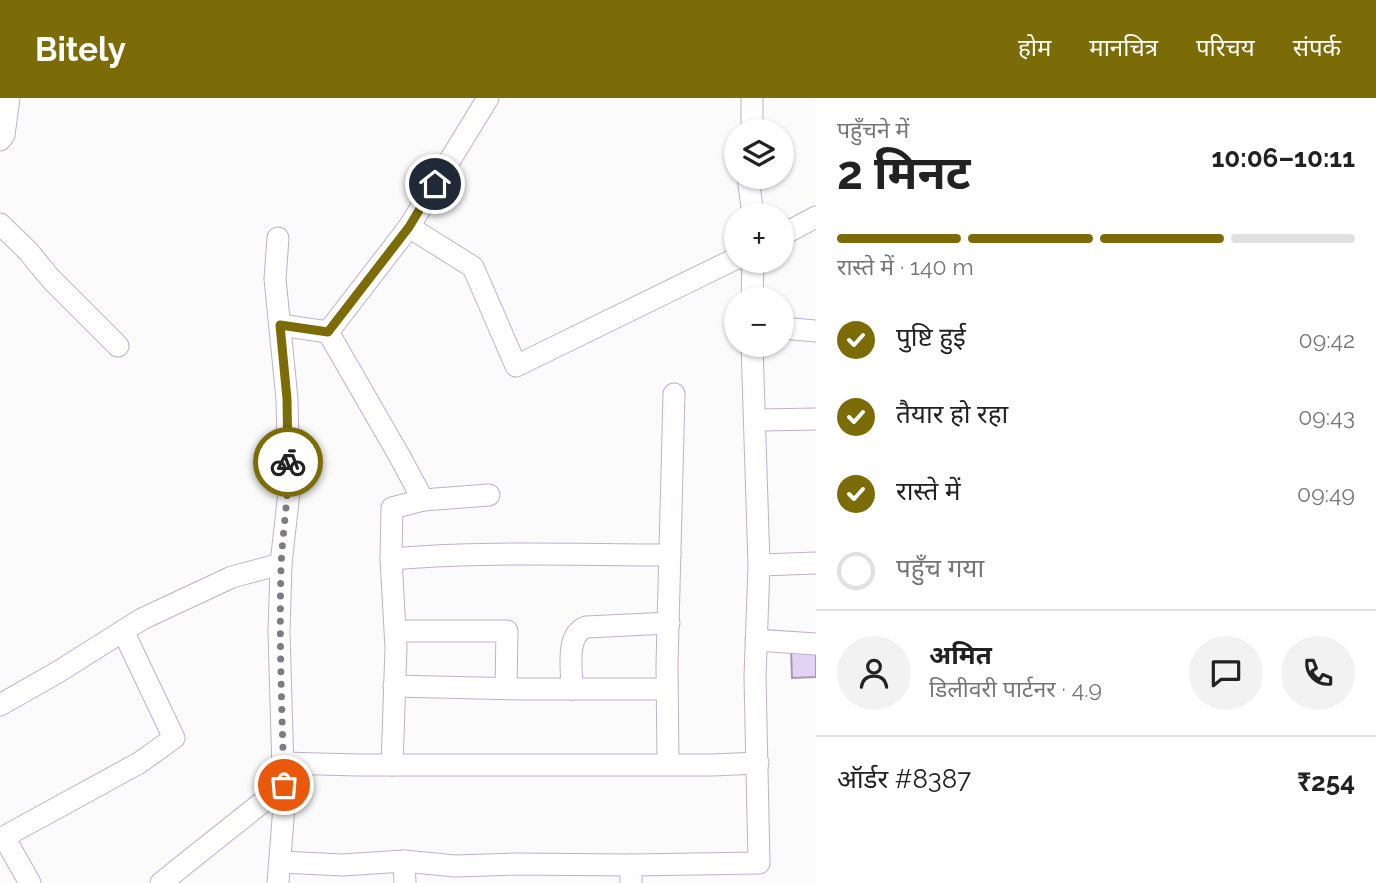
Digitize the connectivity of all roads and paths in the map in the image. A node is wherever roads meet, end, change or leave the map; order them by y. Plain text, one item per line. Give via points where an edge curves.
1 (9, 98) edge
2 (488, 98) edge
3 (751, 98) edge
4 (752, 119) edge
5 (0, 140) edge
6 (816, 217) edge
7 (0, 224) edge
8 (409, 227) junction
9 (794, 228) edge
10 (278, 238) dead end
11 (724, 264) edge
12 (280, 325) junction
13 (794, 329) edge
14 (816, 331) edge
15 (328, 332) junction
16 (118, 346) dead end
17 (752, 357) edge
18 (674, 394) dead end
19 (816, 419) edge
20 (755, 420) junction
21 (489, 495) dead end
22 (423, 500) junction
23 (670, 555) junction
24 (391, 559) junction
25 (816, 563) edge
26 (281, 564) junction
27 (759, 565) junction
28 (669, 623) junction
29 (123, 631) junction
30 (396, 631) junction
31 (756, 640) junction
32 (816, 644) edge
33 (394, 686) junction
34 (506, 688) junction
35 (572, 689) junction
36 (667, 689) junction
37 (0, 705) edge
38 (283, 763) junction
39 (758, 763) junction
40 (668, 764) junction
41 (392, 765) junction
42 (284, 785) junction
43 (2, 838) edge
44 (404, 861) junction
45 (279, 873) edge
46 (759, 873) edge
47 (631, 874) edge
48 (30, 883) edge
49 (161, 883) edge
50 (405, 883) edge

1 - 5 street
2 - 8 street
3 - 4 street
6 - 9 street
7 - 16 street
8 - 11 street via 473,267 516,366
8 - 15 street
10 - 12 street via 275,279
12 - 15 street
12 - 26 street via 289,492
13 - 14 street
15 - 22 street
17 - 20 street
18 - 23 street
19 - 20 street
20 - 27 street
21 - 22 street
22 - 24 street via 393,508
23 - 24 street
23 - 28 street
24 - 30 street
25 - 27 street
26 - 29 street via 232,577
26 - 38 street
27 - 31 street
28 - 35 street via 578,630 573,640
28 - 36 street
29 - 37 street
29 - 43 street via 174,738 139,763
30 - 33 street
30 - 34 street via 506,632
31 - 32 street
31 - 39 street
33 - 34 street
33 - 41 street
34 - 35 street
35 - 36 street
36 - 40 street
38 - 41 street
38 - 42 street
39 - 40 street
39 - 46 street
40 - 41 street
42 - 45 street
42 - 49 street
43 - 48 street
44 - 45 street
44 - 47 street
44 - 50 street
46 - 47 street

